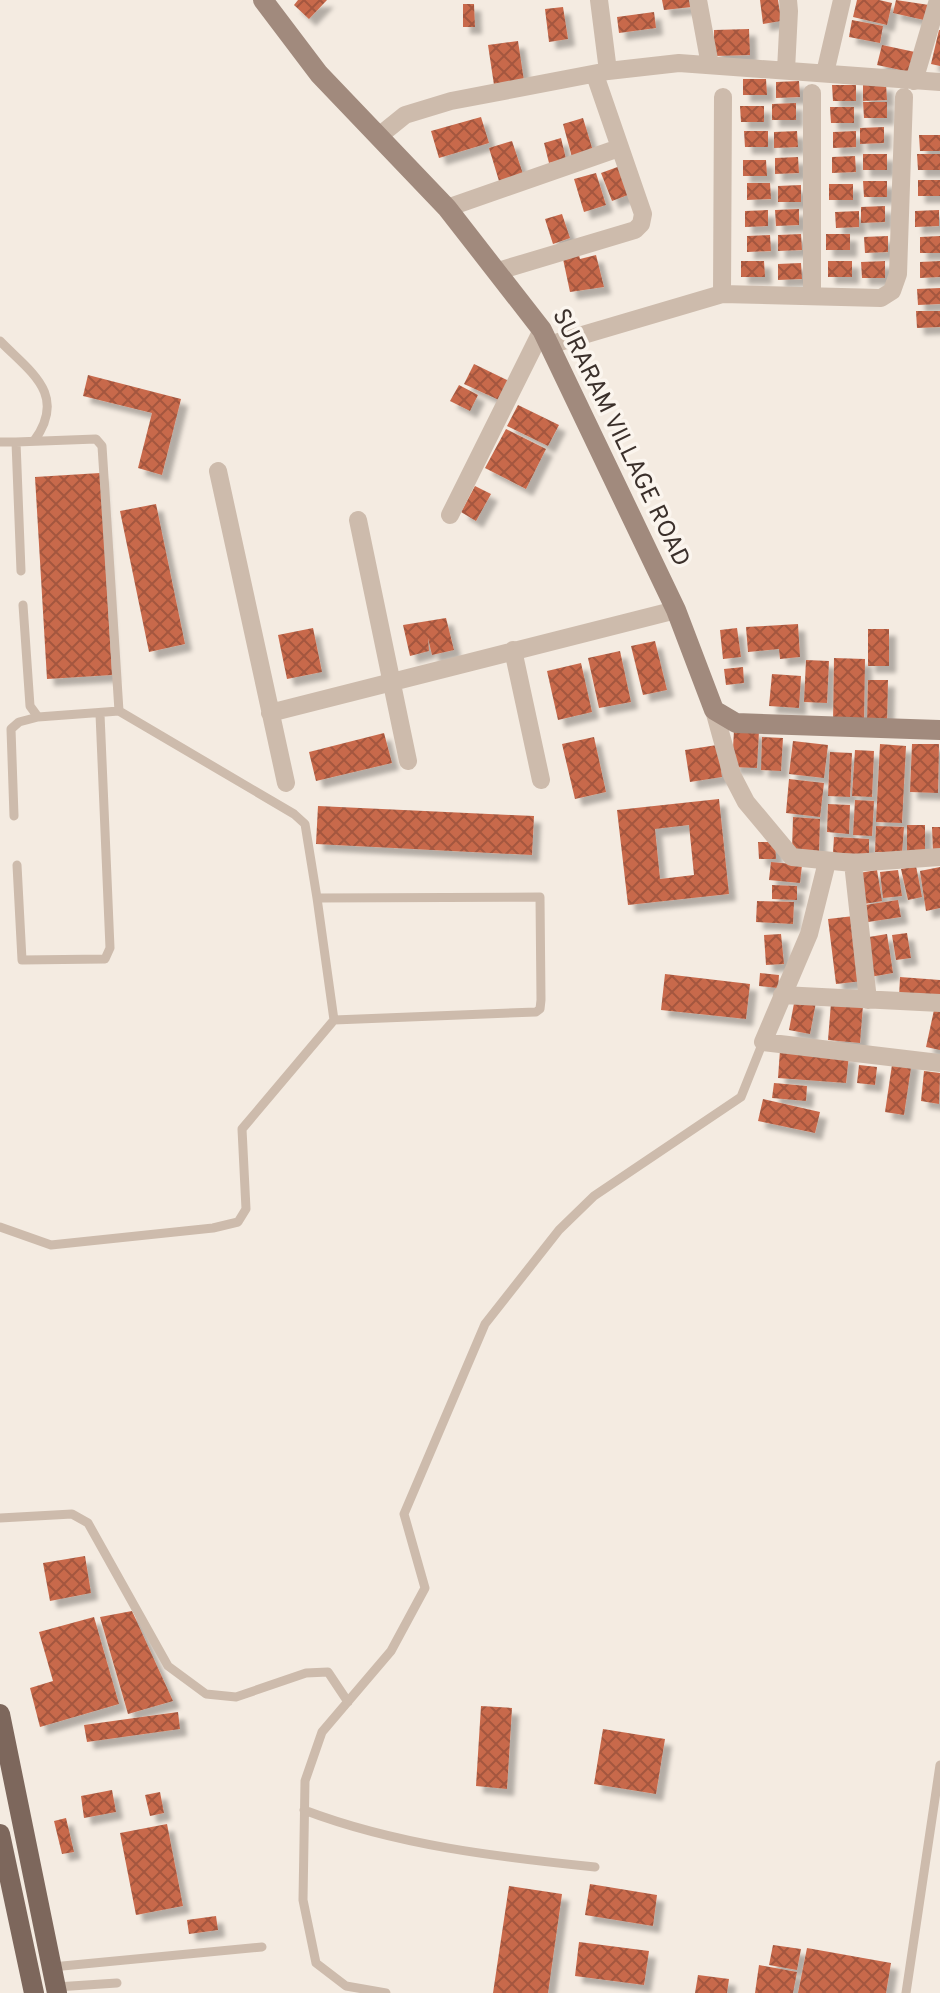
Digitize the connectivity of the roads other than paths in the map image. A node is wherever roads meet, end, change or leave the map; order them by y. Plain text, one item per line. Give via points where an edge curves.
1 (263, 0) edge
2 (599, 0) edge
3 (698, 0) edge
4 (788, 0) edge
5 (842, 0) edge
6 (938, 0) edge
7 (710, 65) junction
8 (786, 70) junction
9 (601, 73) junction
10 (825, 73) junction
11 (940, 82) edge
12 (909, 89) junction
13 (812, 93) dead end
14 (723, 97) dead end
15 (379, 136) junction
16 (619, 148) junction
17 (447, 208) junction
18 (498, 271) junction
19 (722, 294) junction
20 (812, 296) junction
21 (545, 337) junction
22 (0, 341) edge
23 (34, 441) junction
24 (0, 442) edge
25 (16, 442) junction
26 (218, 471) dead end
27 (450, 515) dead end
28 (358, 520) dead end
29 (21, 571) dead end
30 (23, 605) dead end
31 (676, 610) junction
32 (513, 650) junction
33 (390, 680) junction
34 (714, 710) junction
35 (119, 711) junction
36 (270, 713) junction
37 (100, 714) junction
38 (38, 717) junction
39 (940, 730) edge
40 (408, 761) dead end
41 (541, 780) dead end
42 (286, 783) dead end
43 (14, 816) dead end
44 (940, 857) edge
45 (827, 862) junction
46 (853, 863) junction
47 (17, 865) dead end
48 (317, 898) junction
49 (782, 995) junction
50 (868, 1000) junction
51 (940, 1003) edge
52 (334, 1020) junction
53 (763, 1042) junction
54 (940, 1063) edge
55 (0, 1227) edge
56 (0, 1518) edge
57 (348, 1702) junction
58 (0, 1714) edge
59 (940, 1765) edge
60 (304, 1810) junction
61 (0, 1834) edge
62 (595, 1867) dead end
63 (262, 1947) dead end
64 (55, 1982) edge
65 (117, 1983) dead end
66 (34, 1993) edge
67 (386, 1993) edge
68 (906, 1993) edge

1 - 15 main road, SURARAM VILLAGE ROAD via 319,74
2 - 9 street
3 - 7 street
4 - 8 street
5 - 10 street
6 - 12 street
7 - 8 street
7 - 9 street via 679,63
8 - 10 street
9 - 15 street via 451,101 405,115
9 - 16 street
10 - 12 street
11 - 12 street
12 - 20 street via 898,274 892,291 881,298
13 - 20 street
14 - 19 street
15 - 17 main road, SURARAM VILLAGE ROAD
16 - 17 street
16 - 18 street via 643,214 641,224
17 - 18 main road, SURARAM VILLAGE ROAD
18 - 21 main road, SURARAM VILLAGE ROAD
19 - 20 street
19 - 21 street
21 - 27 street
21 - 31 main road, SURARAM VILLAGE ROAD
22 - 23 lane via 45,387 47,414
23 - 25 lane
23 - 35 lane via 96,439 102,446
24 - 25 lane
25 - 29 lane
26 - 36 street
28 - 33 street
30 - 38 lane via 30,706
31 - 32 street
31 - 34 main road, SURARAM VILLAGE ROAD
32 - 33 street
32 - 41 street
33 - 36 street
33 - 40 street
34 - 39 main road via 736,723
34 - 45 street via 732,775 746,802 792,857
35 - 37 lane
35 - 48 lane via 305,824
36 - 42 street
37 - 38 lane
37 - 47 lane via 110,948 105,959 22,960
38 - 43 lane via 11,729
44 - 46 street
45 - 46 street
45 - 49 street via 809,934
46 - 50 street
48 - 52 lane
48 - 52 lane via 540,897 541,1000 536,1012
49 - 50 street
49 - 53 street
50 - 51 street
52 - 55 lane via 242,1129 246,1209 238,1222 51,1245
53 - 54 street
53 - 57 lane via 741,1097 594,1196 559,1230 485,1324 404,1514 425,1588 391,1651
56 - 57 lane via 72,1514 88,1523 168,1666 206,1694 236,1697 306,1673 328,1672
57 - 60 lane via 322,1732 305,1781
58 - 64 main road
59 - 68 lane
60 - 62 lane via 339,1823 488,1856
60 - 67 lane via 303,1900 316,1963 346,1986
61 - 66 main road
63 - 64 lane
64 - 65 lane

